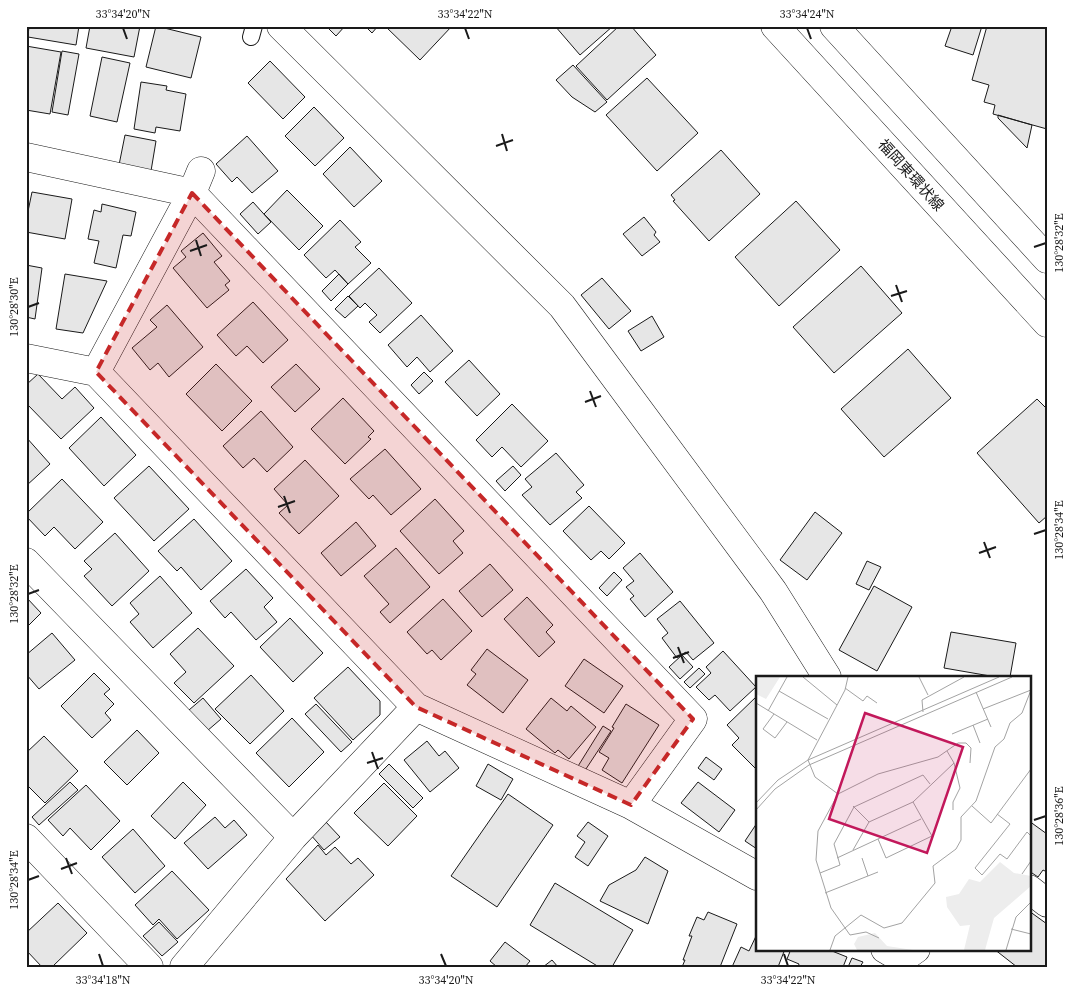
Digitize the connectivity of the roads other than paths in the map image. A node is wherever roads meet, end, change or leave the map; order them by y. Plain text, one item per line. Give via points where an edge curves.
1 (281, 26) edge
2 (775, 26) edge
3 (834, 26) edge
4 (26, 157) edge
5 (196, 182) junction
6 (1047, 258) edge
7 (1047, 323) edge
8 (26, 358) edge
9 (96, 372) junction
10 (26, 562) edge
11 (826, 676) edge
12 (416, 707) junction
13 (630, 805) junction
14 (293, 837) junction
15 (26, 838) edge
16 (756, 875) edge
17 (1030, 890) edge
18 (1047, 903) edge
19 (149, 967) edge
20 (184, 967) edge

1 - 11 street via 562,306 773,591
2 - 7 street, 福岡東環状線
3 - 6 street
4 - 5 street
5 - 9 street
5 - 13 street via 693,719
8 - 9 street
9 - 12 street
10 - 14 street
12 - 13 street
12 - 14 street
13 - 16 street
14 - 20 street
15 - 19 street
17 - 18 street

